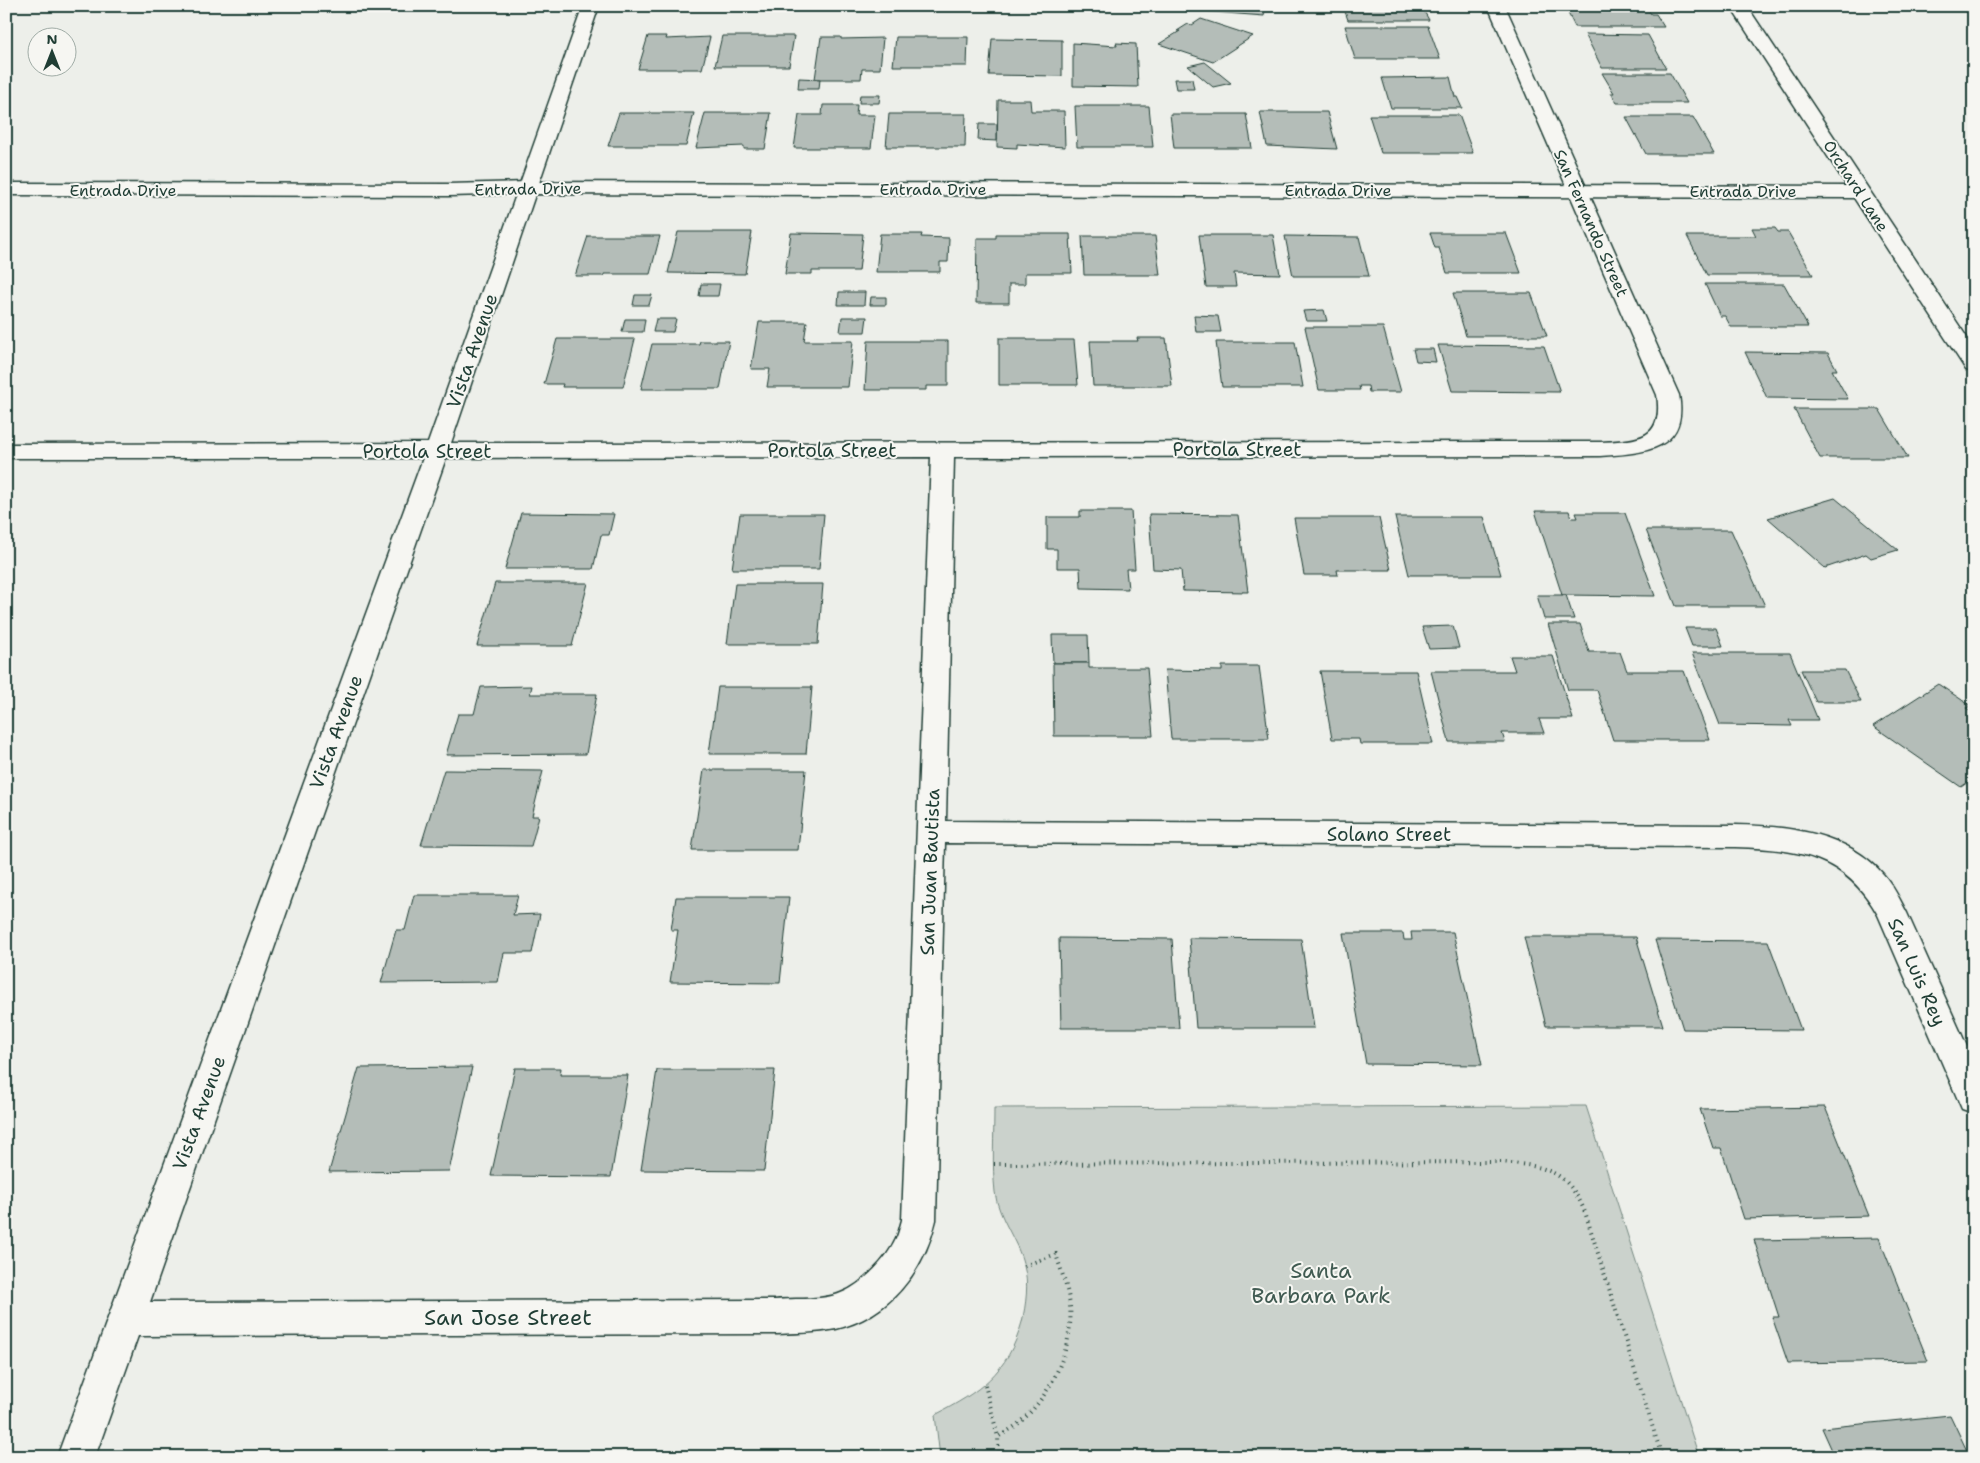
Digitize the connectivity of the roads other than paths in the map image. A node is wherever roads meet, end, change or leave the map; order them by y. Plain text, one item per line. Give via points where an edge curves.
1 (591, 6) edge
2 (1496, 6) edge
3 (1738, 6) edge
4 (527, 188) junction
5 (6, 189) edge
6 (1576, 190) junction
7 (1860, 192) junction
8 (1974, 365) edge
9 (1657, 438) joint
10 (943, 449) junction
11 (6, 451) edge
12 (438, 451) junction
13 (931, 832) junction
14 (1843, 858) joint
15 (1974, 1099) edge
16 (883, 1284) joint
17 (125, 1319) junction
18 (76, 1457) edge

1 - 4 street, Vista Avenue
2 - 6 street, San Fernando Street
3 - 7 street, Orchard Lane
4 - 5 street, Entrada Drive
4 - 6 street, Entrada Drive
4 - 12 street, Vista Avenue
6 - 7 street, Entrada Drive
6 - 9 street, San Fernando Street via 1668,395 1672,412 1669,426
7 - 8 street, Orchard Lane
9 - 10 street, Portola Street via 1634,446 1600,449
10 - 12 street, Portola Street
10 - 13 street, San Juan Bautista
11 - 12 street, Portola Street
12 - 17 street, Vista Avenue
13 - 14 street, Solano Street via 1759,836 1810,842
13 - 16 street, San Juan Bautista via 919,1220 912,1244 900,1265
14 - 15 street, San Luis Rey via 1870,878 1892,913
16 - 17 street, San Jose Street via 844,1310 775,1317
17 - 18 street, Vista Avenue

